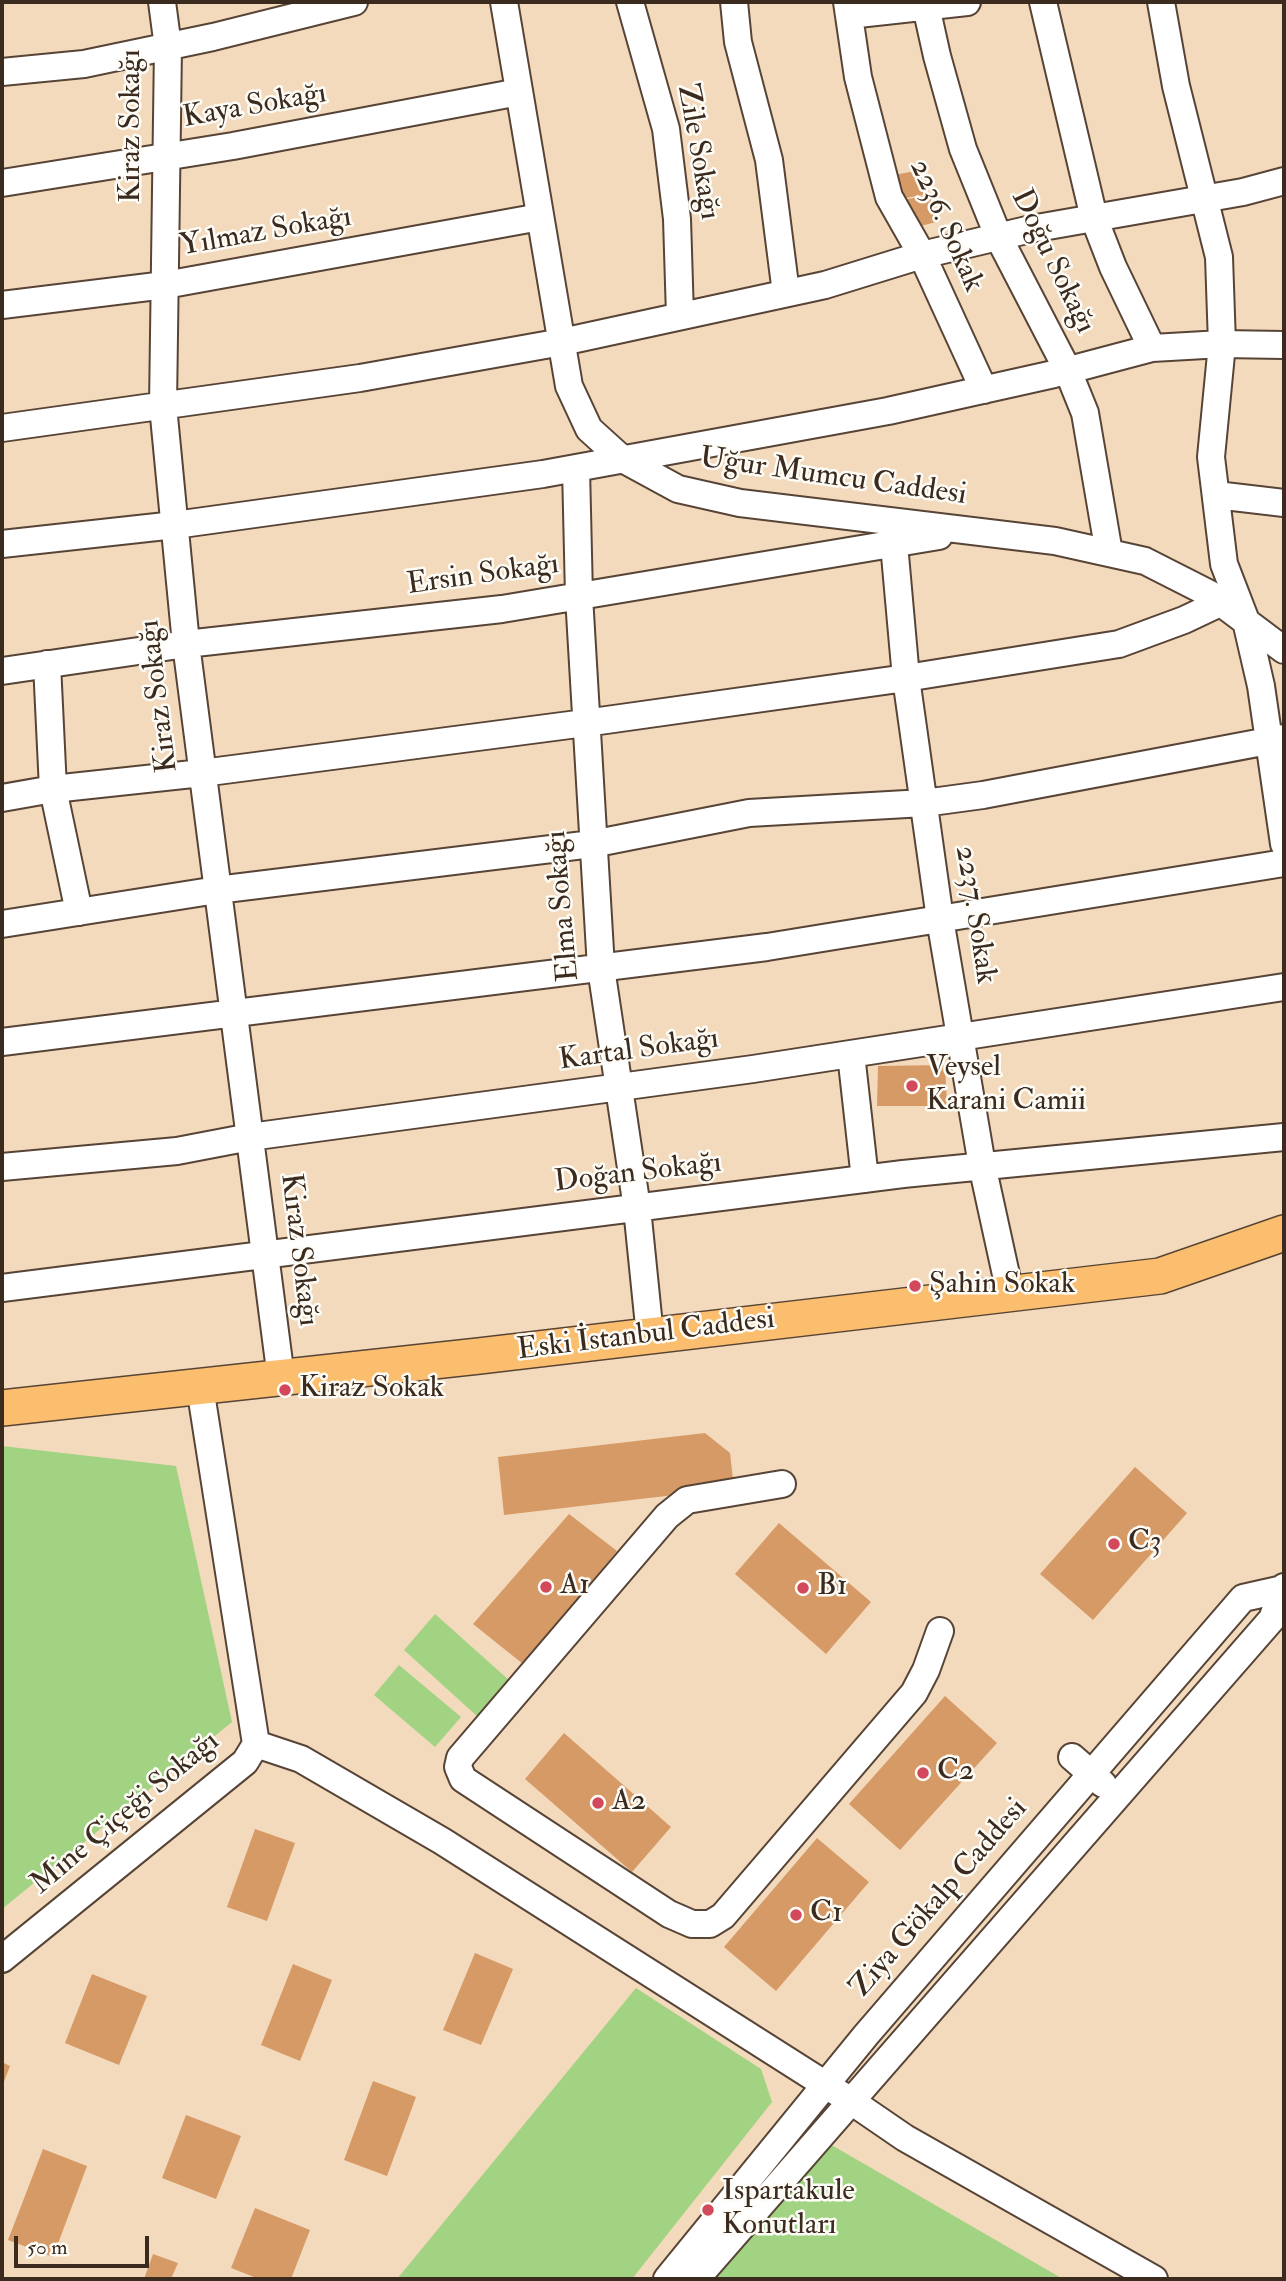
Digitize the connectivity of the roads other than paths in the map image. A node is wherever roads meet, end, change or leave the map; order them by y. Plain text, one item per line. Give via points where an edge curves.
1 (162, 2) edge
2 (354, 2) edge
3 (504, 2) edge
4 (630, 2) edge
5 (734, 2) edge
6 (967, 2) edge
7 (1043, 2) edge
8 (1161, 2) edge
9 (926, 4) edge
10 (848, 9) edge
11 (168, 47) junction
12 (2, 72) edge
13 (519, 92) junction
14 (167, 157) junction
15 (2, 183) edge
16 (1276, 188) edge
17 (1205, 198) junction
18 (540, 217) junction
19 (1094, 218) junction
20 (999, 238) junction
21 (922, 255) junction
22 (165, 285) junction
23 (786, 293) junction
24 (2, 305) edge
25 (680, 316) junction
26 (562, 342) junction
27 (1222, 344) junction
28 (1284, 345) edge
29 (1152, 348) junction
30 (1068, 371) junction
31 (984, 390) junction
32 (163, 406) junction
33 (2, 428) edge
34 (621, 458) junction
35 (576, 468) junction
36 (1216, 495) junction
37 (1284, 503) edge
38 (175, 524) junction
39 (970, 531) junction
40 (2, 544) edge
41 (894, 544) junction
42 (1110, 553) junction
43 (579, 596) junction
44 (1220, 603) junction
45 (1246, 621) junction
46 (186, 644) junction
47 (1284, 650) edge
48 (47, 664) junction
49 (2, 671) edge
50 (906, 678) junction
51 (585, 723) junction
52 (1277, 739) edge
53 (202, 773) junction
54 (54, 789) junction
55 (2, 798) edge
56 (924, 803) junction
57 (592, 844) junction
58 (1284, 844) edge
59 (1284, 863) edge
60 (217, 890) junction
61 (79, 912) junction
62 (940, 919) junction
63 (2, 924) edge
64 (601, 968) junction
65 (1284, 987) edge
66 (234, 1014) junction
67 (960, 1038) junction
68 (2, 1042) edge
69 (851, 1054) junction
70 (620, 1087) junction
71 (250, 1137) junction
72 (1284, 1137) edge
73 (982, 1165) junction
74 (2, 1167) edge
75 (865, 1179) junction
76 (637, 1208) junction
77 (1284, 1233) edge
78 (265, 1256) junction
79 (2, 1288) edge
80 (1010, 1293) junction
81 (650, 1336) junction
82 (281, 1378) junction
83 (200, 1387) junction
84 (2, 1408) edge
85 (782, 1484) dead end
86 (1283, 1588) edge
87 (940, 1631) dead end
88 (256, 1744) junction
89 (1082, 1765) junction
90 (1117, 1796) junction
91 (2, 1959) edge
92 (825, 2085) junction
93 (851, 2101) junction
94 (667, 2279) edge
95 (696, 2279) edge
96 (1154, 2279) edge

1 - 11 street, Kiraz Sokağı
2 - 11 street
3 - 13 street, Uğur Mumcu Caddesi
4 - 25 street, Zile Sokağı via 666,129 677,219
5 - 23 street via 738,42 769,160
6 - 9 street
7 - 19 street
8 - 17 street via 1176,86
9 - 10 street
9 - 20 street, Doğu Sokağı via 963,149
10 - 21 street, 2236. Sokak via 858,77 889,197
11 - 12 street via 84,64
11 - 14 street, Kiraz Sokağı
13 - 14 street, Kaya Sokağı
13 - 18 street, Uğur Mumcu Caddesi
14 - 15 street, Kaya Sokağı
14 - 22 street, Kiraz Sokağı
16 - 17 street
17 - 19 street
17 - 27 street via 1219,257
18 - 22 street, Yılmaz Sokağı
18 - 26 street, Uğur Mumcu Caddesi
19 - 20 street
19 - 29 street
20 - 21 street
20 - 30 street, Doğu Sokağı
21 - 23 street
21 - 31 street, 2236. Sokak
22 - 24 street, Yılmaz Sokağı
22 - 32 street, Kiraz Sokağı
23 - 25 street
25 - 26 street
26 - 32 street via 360,378
26 - 34 street, Uğur Mumcu Caddesi via 569,386 589,429
27 - 28 street
27 - 29 street
27 - 36 street via 1211,457
29 - 30 street
30 - 31 street
30 - 42 street, Doğu Sokağı via 1085,413
31 - 34 street
32 - 33 street
32 - 38 street, Kiraz Sokağı
34 - 35 street
34 - 39 street, Uğur Mumcu Caddesi via 678,489 740,503
35 - 38 street
35 - 43 street, Elma Sokağı
36 - 37 street
36 - 45 street via 1224,564
38 - 40 street
38 - 46 street, Kiraz Sokağı
39 - 41 street, Ersin Sokağı
39 - 42 street, Uğur Mumcu Caddesi
41 - 43 street, Ersin Sokağı
41 - 50 street, 2237. Sokak
42 - 44 street, Uğur Mumcu Caddesi via 1145,561
43 - 46 street, Ersin Sokağı via 502,609
43 - 51 street, Elma Sokağı
44 - 45 street, Uğur Mumcu Caddesi
44 - 50 street via 1119,644
45 - 47 street, Uğur Mumcu Caddesi
45 - 52 street
46 - 48 street, Ersin Sokağı
46 - 53 street, Kiraz Sokağı
48 - 49 street, Ersin Sokağı
48 - 54 street
50 - 51 street
50 - 56 street, 2237. Sokak
51 - 53 street
51 - 57 street, Elma Sokağı
52 - 56 street
52 - 58 street
53 - 54 street
53 - 60 street, Kiraz Sokağı
54 - 55 street
54 - 61 street
56 - 57 street via 749,813
56 - 62 street, 2237. Sokak
57 - 60 street
57 - 64 street, Elma Sokağı
59 - 62 street
60 - 61 street
60 - 66 street, Kiraz Sokağı
61 - 63 street
62 - 64 street
62 - 67 street, 2237. Sokak
64 - 66 street
64 - 70 street, Elma Sokağı
65 - 67 street, Kartal Sokağı
66 - 68 street
66 - 71 street, Kiraz Sokağı
67 - 69 street, Kartal Sokağı
67 - 73 street, 2237. Sokak
69 - 70 street, Kartal Sokağı
69 - 75 street
70 - 71 street, Kartal Sokağı
70 - 76 street, Elma Sokağı
71 - 74 street, Kartal Sokağı via 177,1150
71 - 78 street, Kiraz Sokağı
72 - 73 street, Doğan Sokağı
73 - 75 street, Doğan Sokağı
73 - 80 street, 2237. Sokak
75 - 76 street, Doğan Sokağı
76 - 78 street, Doğan Sokağı
76 - 81 street, Elma Sokağı
77 - 80 main road, Eski İstanbul Caddesi via 1160,1276
78 - 79 street, Doğan Sokağı
78 - 82 street, Kiraz Sokağı
80 - 81 main road, Eski İstanbul Caddesi
81 - 82 main road, Eski İstanbul Caddesi
82 - 83 main road, Eski İstanbul Caddesi
83 - 84 main road, Eski İstanbul Caddesi
83 - 88 street
85 - 87 street via 687,1500 667,1516 460,1758 463,1779 669,1914 692,1924 710,1924 723,1916 914,1693
86 - 89 street, Ziya Gökalp Caddesi via 1243,1598
86 - 90 street, Ziya Gökalp Caddesi via 1272,1619
88 - 91 street, Mine Çiçeği Sokağı via 245,1762
88 - 92 street via 301,1759 442,1841
89 - 90 street
89 - 92 street, Ziya Gökalp Caddesi
90 - 93 street, Ziya Gökalp Caddesi
92 - 93 street
92 - 94 street, Ziya Gökalp Caddesi
93 - 95 street, Ziya Gökalp Caddesi
93 - 96 street via 905,2138

